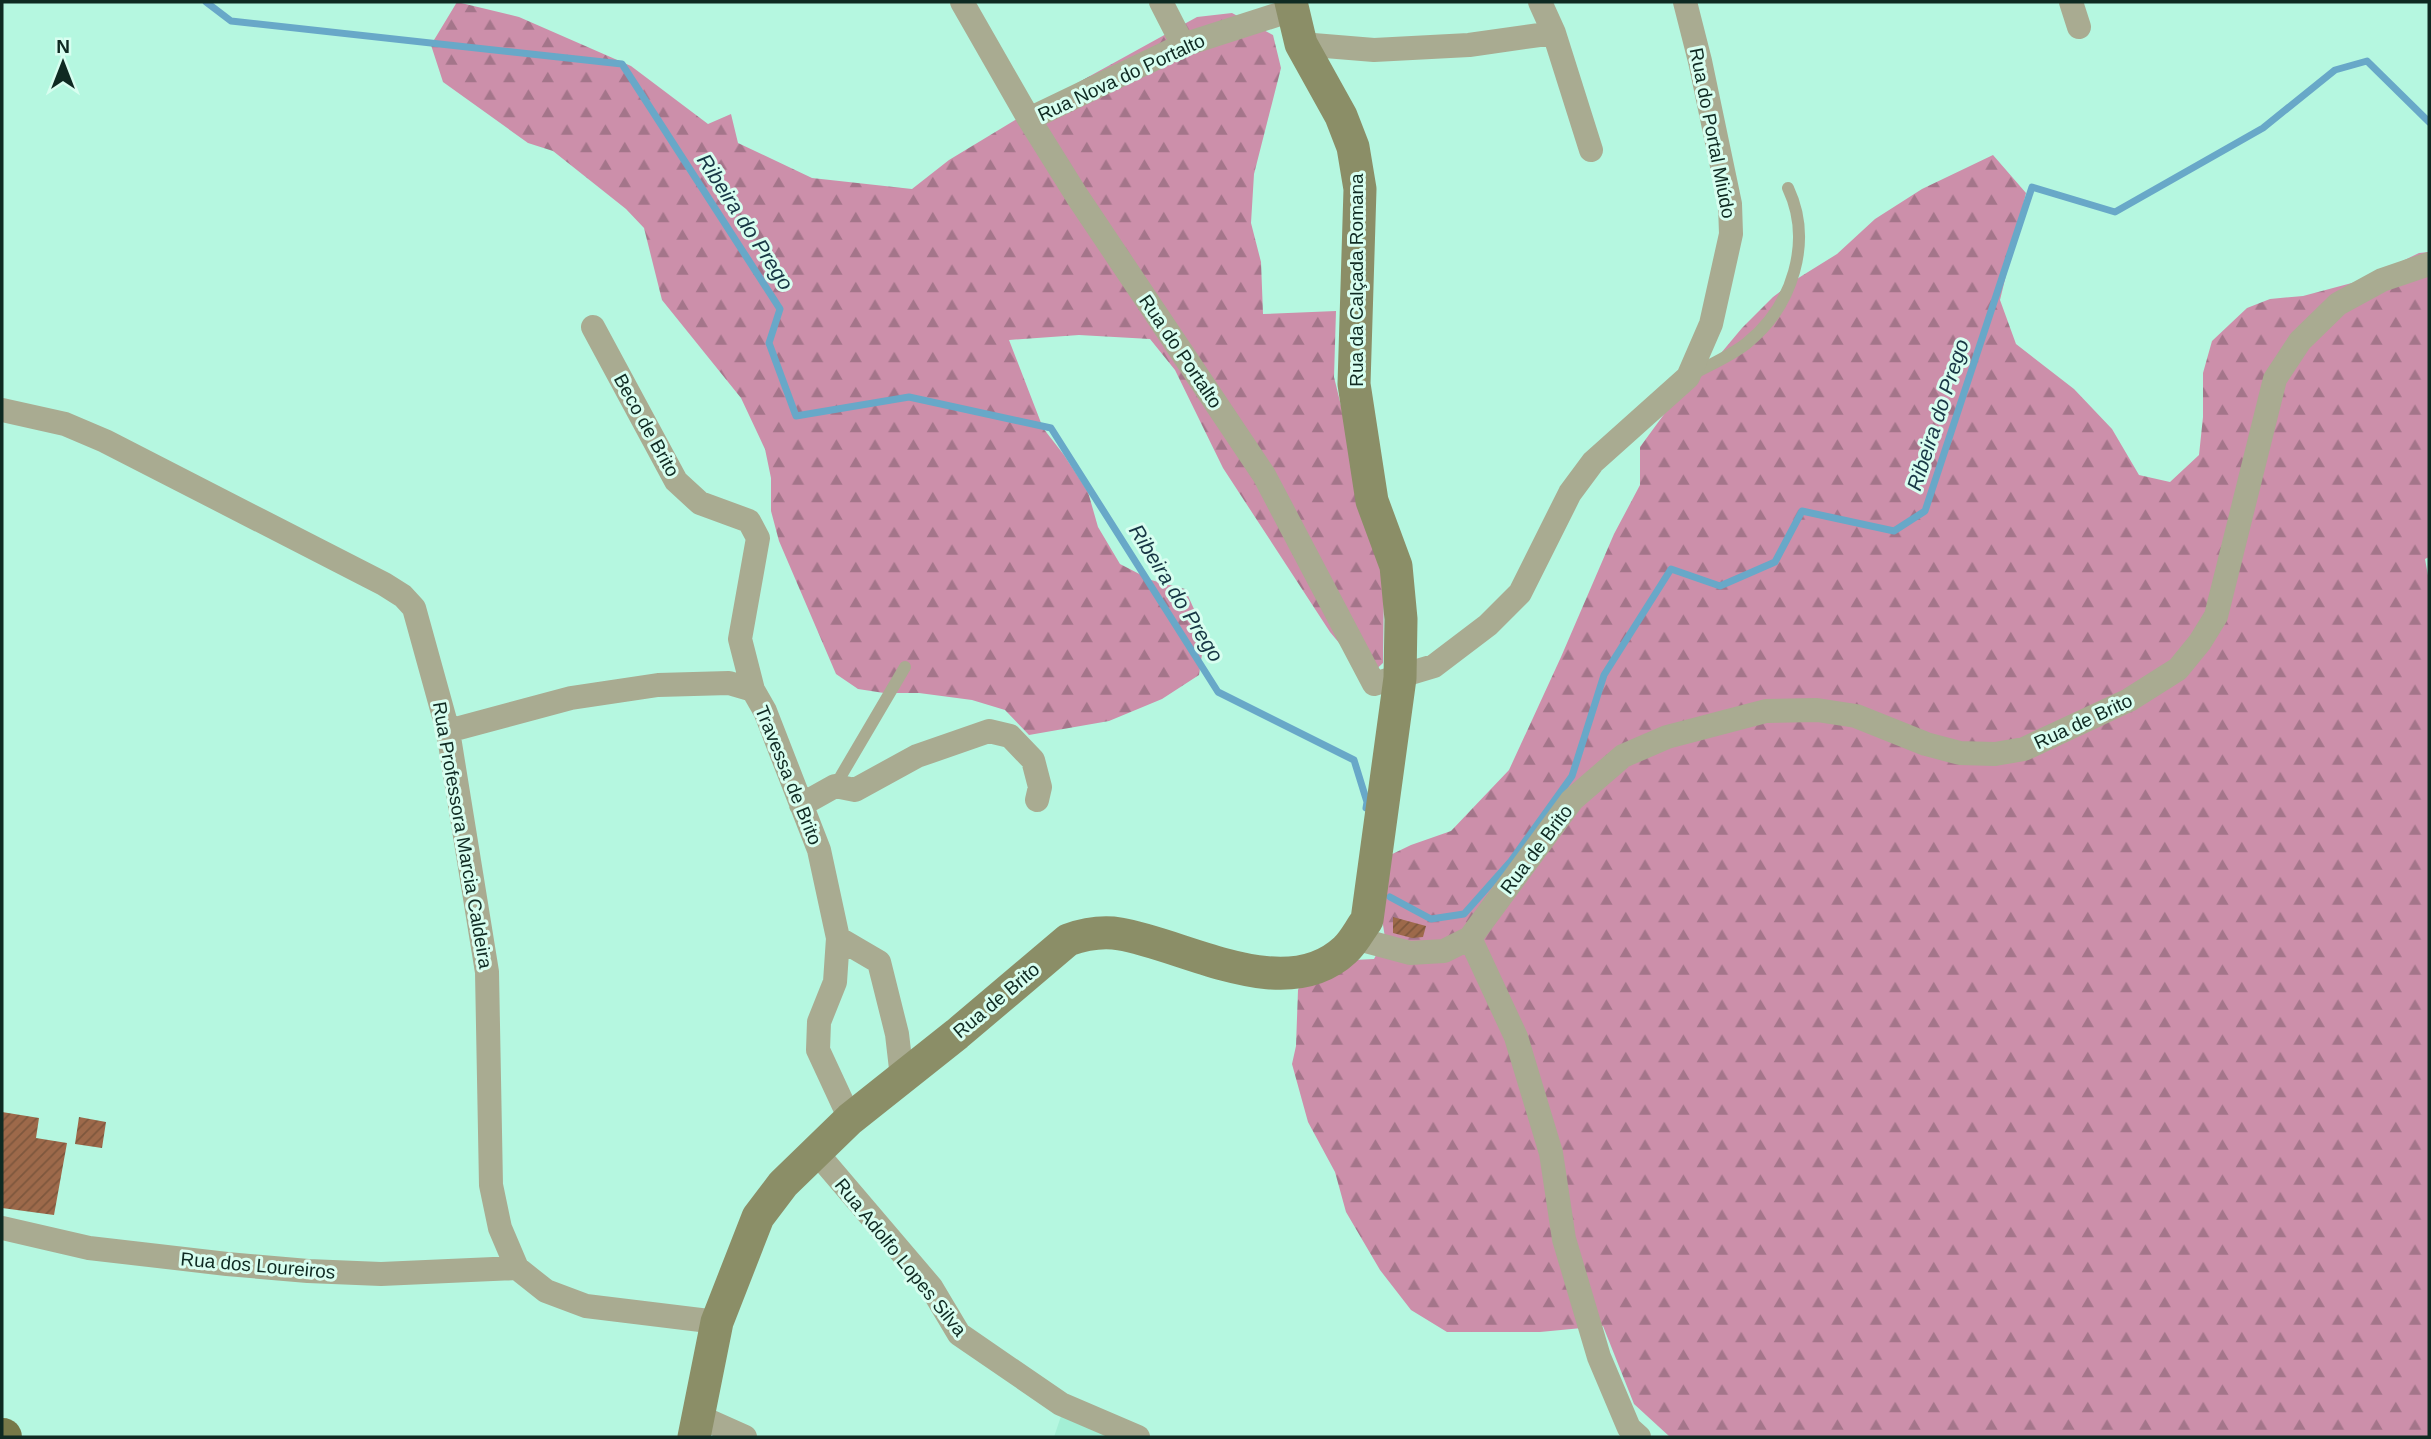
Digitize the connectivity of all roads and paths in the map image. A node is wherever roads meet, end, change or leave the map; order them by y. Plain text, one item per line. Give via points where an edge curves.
1 (962, 2) edge
2 (1161, 2) edge
3 (1540, 2) edge
4 (1685, 2) edge
5 (2071, 2) edge
6 (1291, 6) edge
7 (2079, 27) dead end
8 (1554, 33) junction
9 (1301, 44) junction
10 (1183, 45) junction
11 (1029, 119) junction
12 (1591, 150) dead end
13 (1788, 188) dead end
14 (2429, 264) edge
15 (593, 327) dead end
16 (1688, 377) junction
17 (2, 410) edge
18 (905, 667) dead end
19 (1400, 678) junction
20 (753, 690) junction
21 (448, 731) junction
22 (835, 786) junction
23 (1037, 800) dead end
24 (802, 805) junction
25 (838, 938) junction
26 (1354, 938) junction
27 (1470, 938) junction
28 (902, 1077) junction
29 (850, 1119) junction
30 (816, 1152) junction
31 (2, 1228) edge
32 (517, 1268) junction
33 (717, 1322) junction
34 (696, 1427) edge
35 (745, 1437) edge
36 (1138, 1437) edge
37 (1639, 1437) edge

1 - 11 street, Rua do Portalto
2 - 10 street
3 - 8 street
4 - 16 street, Rua do Portal Miúdo via 1731,204 1731,234 1711,324
5 - 7 street
6 - 9 street, Rua da Calçada Romana
6 - 10 street, Rua Nova do Portalto
8 - 9 street via 1469,45 1374,50
8 - 12 street
9 - 19 street, Rua da Calçada Romana via 1341,116 1353,147 1360,189 1354,384 1372,501 1396,566
10 - 11 street, Rua Nova do Portalto
11 - 19 street, Rua do Portalto via 1264,475 1374,684
13 - 16 lane via 1799,243 1797,270 1784,296 1747,343
14 - 27 street, Rua de Brito via 2382,280 2339,304 2300,341 2275,379 2216,616 2178,669 2129,700 2024,749 1995,754 1960,753 1856,716 1817,709 1766,711 1667,737 1623,756 1572,800
15 - 20 street, Beco de Brito via 676,481 700,503 749,521 758,538 740,639
16 - 19 street, Rua do Portal Miúdo via 1593,462 1570,493 1520,593 1488,625 1434,666
17 - 21 street, Rua Professora Marcia Caldeira via 65,424 105,441 403,596 421,624
18 - 22 lane
19 - 26 street, Rua da Calçada Romana via 1367,920
20 - 21 street, Travessa de Brito via 730,683 658,685 572,698
20 - 24 street, Travessa de Brito
21 - 32 street, Rua Professora Marcia Caldeira via 487,972 491,1185 500,1228
22 - 23 street via 855,790 917,756 989,731 1010,736 1033,760 1040,787
22 - 24 street
24 - 25 street, Travessa de Brito via 819,850
25 - 28 street via 879,962 897,1034
25 - 29 street, Travessa de Brito via 835,982 819,1022 818,1050
26 - 27 street via 1410,953 1444,951
26 - 28 street, Rua de Brito via 1345,950 1315,969 1268,974 1120,934 1089,933 1068,940
27 - 37 street via 1516,1037 1551,1153 1564,1239 1599,1357 1629,1428
28 - 29 street, Rua de Brito
29 - 30 street, Rua de Brito
30 - 33 street, Rua de Brito via 758,1217
30 - 36 street, Rua Adolfo Lopes Silva via 930,1287 959,1334 1061,1404
31 - 32 street, Rua dos Loureiros via 89,1248 308,1271 381,1274
32 - 33 street, Rua Professora Marcia Caldeira via 546,1291 586,1306
33 - 34 street, Rua de Brito
34 - 35 street

